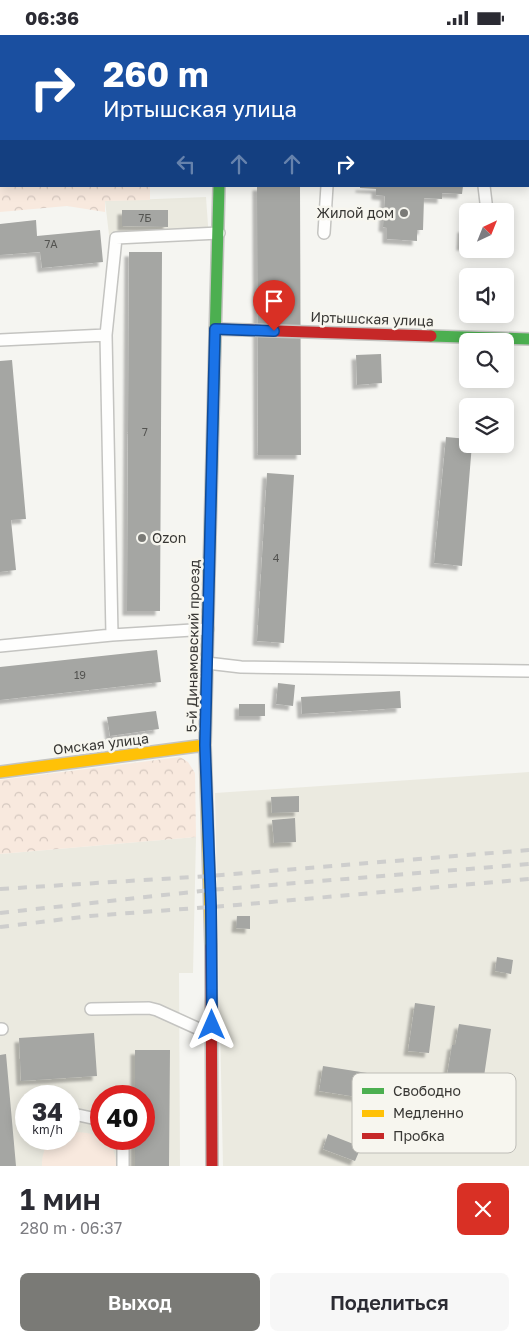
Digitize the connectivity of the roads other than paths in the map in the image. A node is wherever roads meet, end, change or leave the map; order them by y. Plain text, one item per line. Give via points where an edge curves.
1 (219, 187) edge
2 (328, 187) edge
3 (484, 187) edge
4 (486, 203) edge
5 (220, 233) junction
6 (324, 233) dead end
7 (215, 329) junction
8 (106, 335) junction
9 (529, 339) edge
10 (0, 340) edge
11 (208, 629) junction
12 (112, 635) junction
13 (0, 647) edge
14 (208, 663) junction
15 (529, 671) edge
16 (205, 745) junction
17 (0, 772) edge
18 (91, 1009) dead end
19 (212, 1035) junction
20 (123, 1150) edge
21 (123, 1166) edge
22 (212, 1166) edge

1 - 5 street, 5-й Динамовский проезд
2 - 6 lane
3 - 4 lane
5 - 7 street, 5-й Динамовский проезд
5 - 8 lane via 116,238
7 - 9 street, Иртышская улица
7 - 11 street, 5-й Динамовский проезд
8 - 10 lane
8 - 12 lane
11 - 12 lane
11 - 14 street, 5-й Динамовский проезд
12 - 13 lane
14 - 15 lane via 241,667
14 - 16 street, 5-й Динамовский проезд
16 - 17 street, Омская улица
16 - 19 street, 5-й Динамовский проезд
18 - 19 lane via 149,1008
19 - 22 street, 5-й Динамовский проезд
20 - 21 lane

